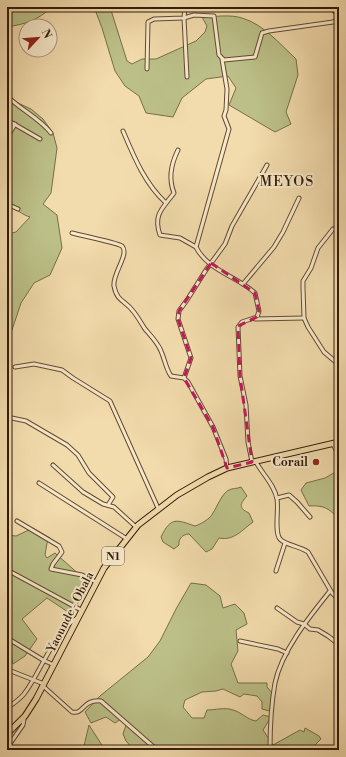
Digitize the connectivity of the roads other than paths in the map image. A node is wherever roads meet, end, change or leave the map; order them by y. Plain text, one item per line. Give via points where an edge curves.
1 (185, 7) edge
2 (331, 7) edge
3 (184, 18) junction
4 (339, 18) edge
5 (222, 59) junction
6 (147, 69) dead end
7 (187, 77) dead end
8 (7, 96) edge
9 (7, 120) edge
10 (15, 124) junction
11 (123, 131) dead end
12 (51, 133) dead end
13 (7, 138) edge
14 (40, 139) dead end
15 (178, 150) dead end
16 (267, 165) dead end
17 (299, 198) dead end
18 (166, 203) junction
19 (7, 204) edge
20 (18, 209) dead end
21 (333, 229) dead end
22 (72, 233) dead end
23 (196, 247) junction
24 (211, 263) junction
25 (243, 284) junction
26 (304, 318) junction
27 (253, 319) junction
28 (339, 363) edge
29 (15, 366) dead end
30 (184, 378) junction
31 (7, 417) edge
32 (339, 442) edge
33 (333, 444) junction
34 (339, 456) edge
35 (254, 462) junction
36 (53, 465) dead end
37 (228, 468) junction
38 (38, 483) dead end
39 (277, 498) junction
40 (108, 505) junction
41 (158, 508) junction
42 (310, 517) dead end
43 (17, 521) dead end
44 (136, 527) junction
45 (127, 539) junction
46 (285, 543) junction
47 (9, 571) dead end
48 (276, 571) dead end
49 (96, 582) junction
50 (330, 591) junction
51 (339, 600) edge
52 (277, 608) dead end
53 (81, 610) junction
54 (78, 617) junction
55 (304, 624) junction
56 (7, 638) edge
57 (240, 641) dead end
58 (339, 648) edge
59 (287, 653) junction
60 (43, 660) junction
61 (54, 665) junction
62 (7, 671) edge
63 (32, 679) junction
64 (43, 685) junction
65 (7, 708) edge
66 (25, 716) junction
67 (7, 734) edge
68 (7, 748) edge
69 (157, 750) edge
70 (270, 750) edge

1 - 3 street
2 - 4 street
3 - 5 street via 194,15 214,16 219,55
3 - 6 street via 154,19 148,22
3 - 7 street
4 - 5 street via 333,22 262,33 255,57
5 - 23 street via 227,89 224,116 229,129
8 - 12 street
9 - 10 street
10 - 13 street
10 - 14 street
11 - 18 street via 156,195
15 - 18 street via 173,161 170,183 174,193
16 - 24 street via 232,226 225,244
17 - 25 street via 274,247
18 - 23 street via 156,224 160,235 180,238
19 - 20 street
21 - 26 street via 318,248 303,281
22 - 30 street via 118,243 123,247 124,252 113,285 117,297 129,305 161,350 171,376
23 - 24 street
24 - 25 street
24 - 30 street via 178,311 178,319 191,358
25 - 27 street via 256,293 260,311
26 - 27 street
26 - 28 street via 324,352
27 - 35 street via 242,322 238,327 240,376 246,405 248,442
29 - 41 street via 39,365 62,370 110,401
30 - 37 street via 213,427
31 - 40 street via 26,421 67,445 112,496
32 - 33 highway, Yaounde - Obala / N1
33 - 34 street
33 - 35 highway, Yaounde - Obala / N1
35 - 37 highway, Yaounde - Obala / N1
35 - 39 street via 272,485
36 - 40 street via 83,492
37 - 41 highway, Yaounde - Obala / N1
38 - 45 street
39 - 42 street via 289,495
39 - 46 street via 279,537
40 - 44 street via 114,507
41 - 44 highway, Yaounde - Obala / N1
43 - 49 street via 59,546 62,552 51,569 82,575
44 - 45 highway, Yaounde - Obala / N1
45 - 49 highway, Yaounde - Obala / N1
46 - 48 street
46 - 50 street via 308,552
47 - 53 street
49 - 53 highway, Yaounde - Obala / N1
50 - 51 street
50 - 55 street
52 - 55 street
53 - 54 highway, Yaounde - Obala / N1
54 - 60 street via 64,630
54 - 61 highway, Yaounde - Obala / N1
55 - 58 street via 328,636
55 - 59 street
56 - 60 street
57 - 59 street
59 - 70 street via 275,681
60 - 61 street
60 - 63 street
61 - 64 highway, Yaounde - Obala / N1
62 - 63 street
63 - 64 street
63 - 65 street via 24,694
64 - 66 highway, Yaounde - Obala / N1
64 - 69 street via 72,712 80,712 88,702 101,701
66 - 67 highway, Yaounde - Obala / N1
66 - 68 street via 23,725

